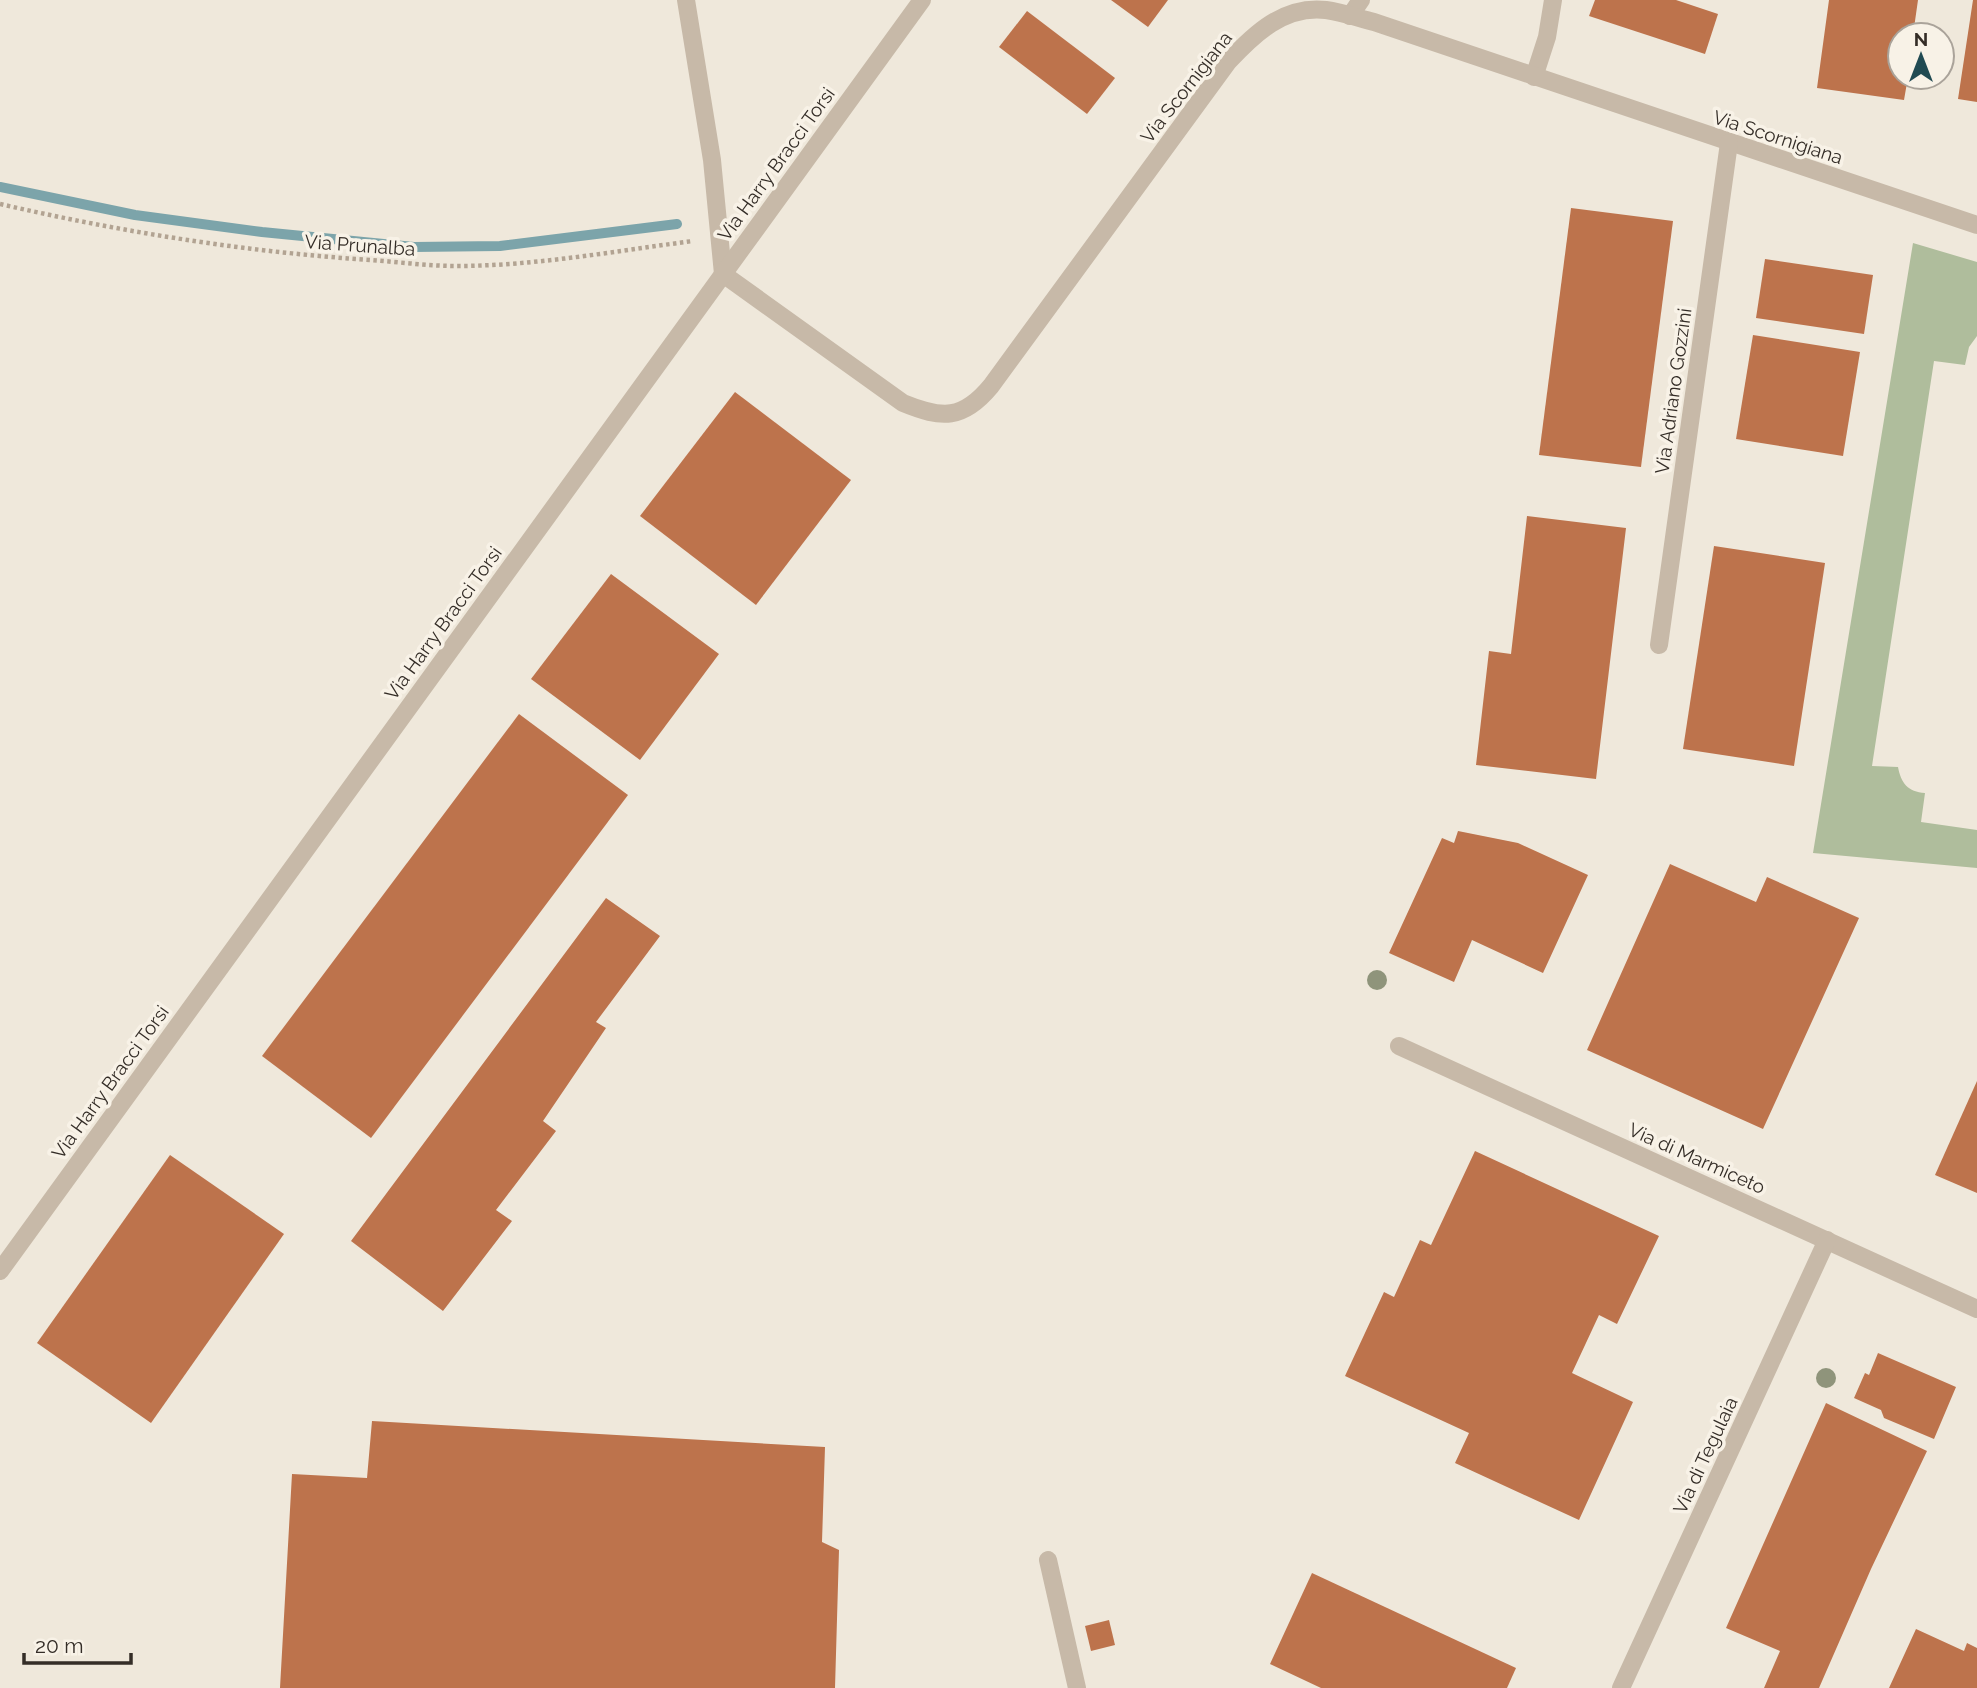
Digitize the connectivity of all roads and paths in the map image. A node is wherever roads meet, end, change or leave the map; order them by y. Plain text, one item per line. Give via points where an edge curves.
1 (686, 0) edge
2 (922, 0) edge
3 (1361, 0) edge
4 (1553, 0) edge
5 (1350, 16) junction
6 (1534, 77) junction
7 (1729, 143) junction
8 (0, 204) edge
9 (1977, 225) edge
10 (721, 237) junction
11 (723, 274) junction
12 (1659, 645) dead end
13 (1399, 1046) dead end
14 (1827, 1240) junction
15 (0, 1271) edge
16 (1977, 1309) edge
17 (1048, 1560) dead end
18 (1077, 1688) edge
19 (1621, 1688) edge

1 - 10 street
2 - 11 street, Via Harry Bracci Torsi
3 - 5 street
4 - 6 street
5 - 6 street, Via Scornigiana
5 - 11 street, Via Scornigiana via 1326,10 1291,13 1246,43 991,386 979,400 955,413 938,415 903,403
6 - 7 street, Via Scornigiana
7 - 9 street, Via Scornigiana
7 - 12 street, Via Adriano Gozzini
8 - 10 path, Via Prunalba via 197,242 321,257 457,266 546,260
10 - 11 street
11 - 15 street, Via Harry Bracci Torsi
13 - 14 street, Via di Marmiceto
14 - 16 street, Via di Marmiceto
14 - 19 street, Via di Tegulaia
17 - 18 street

